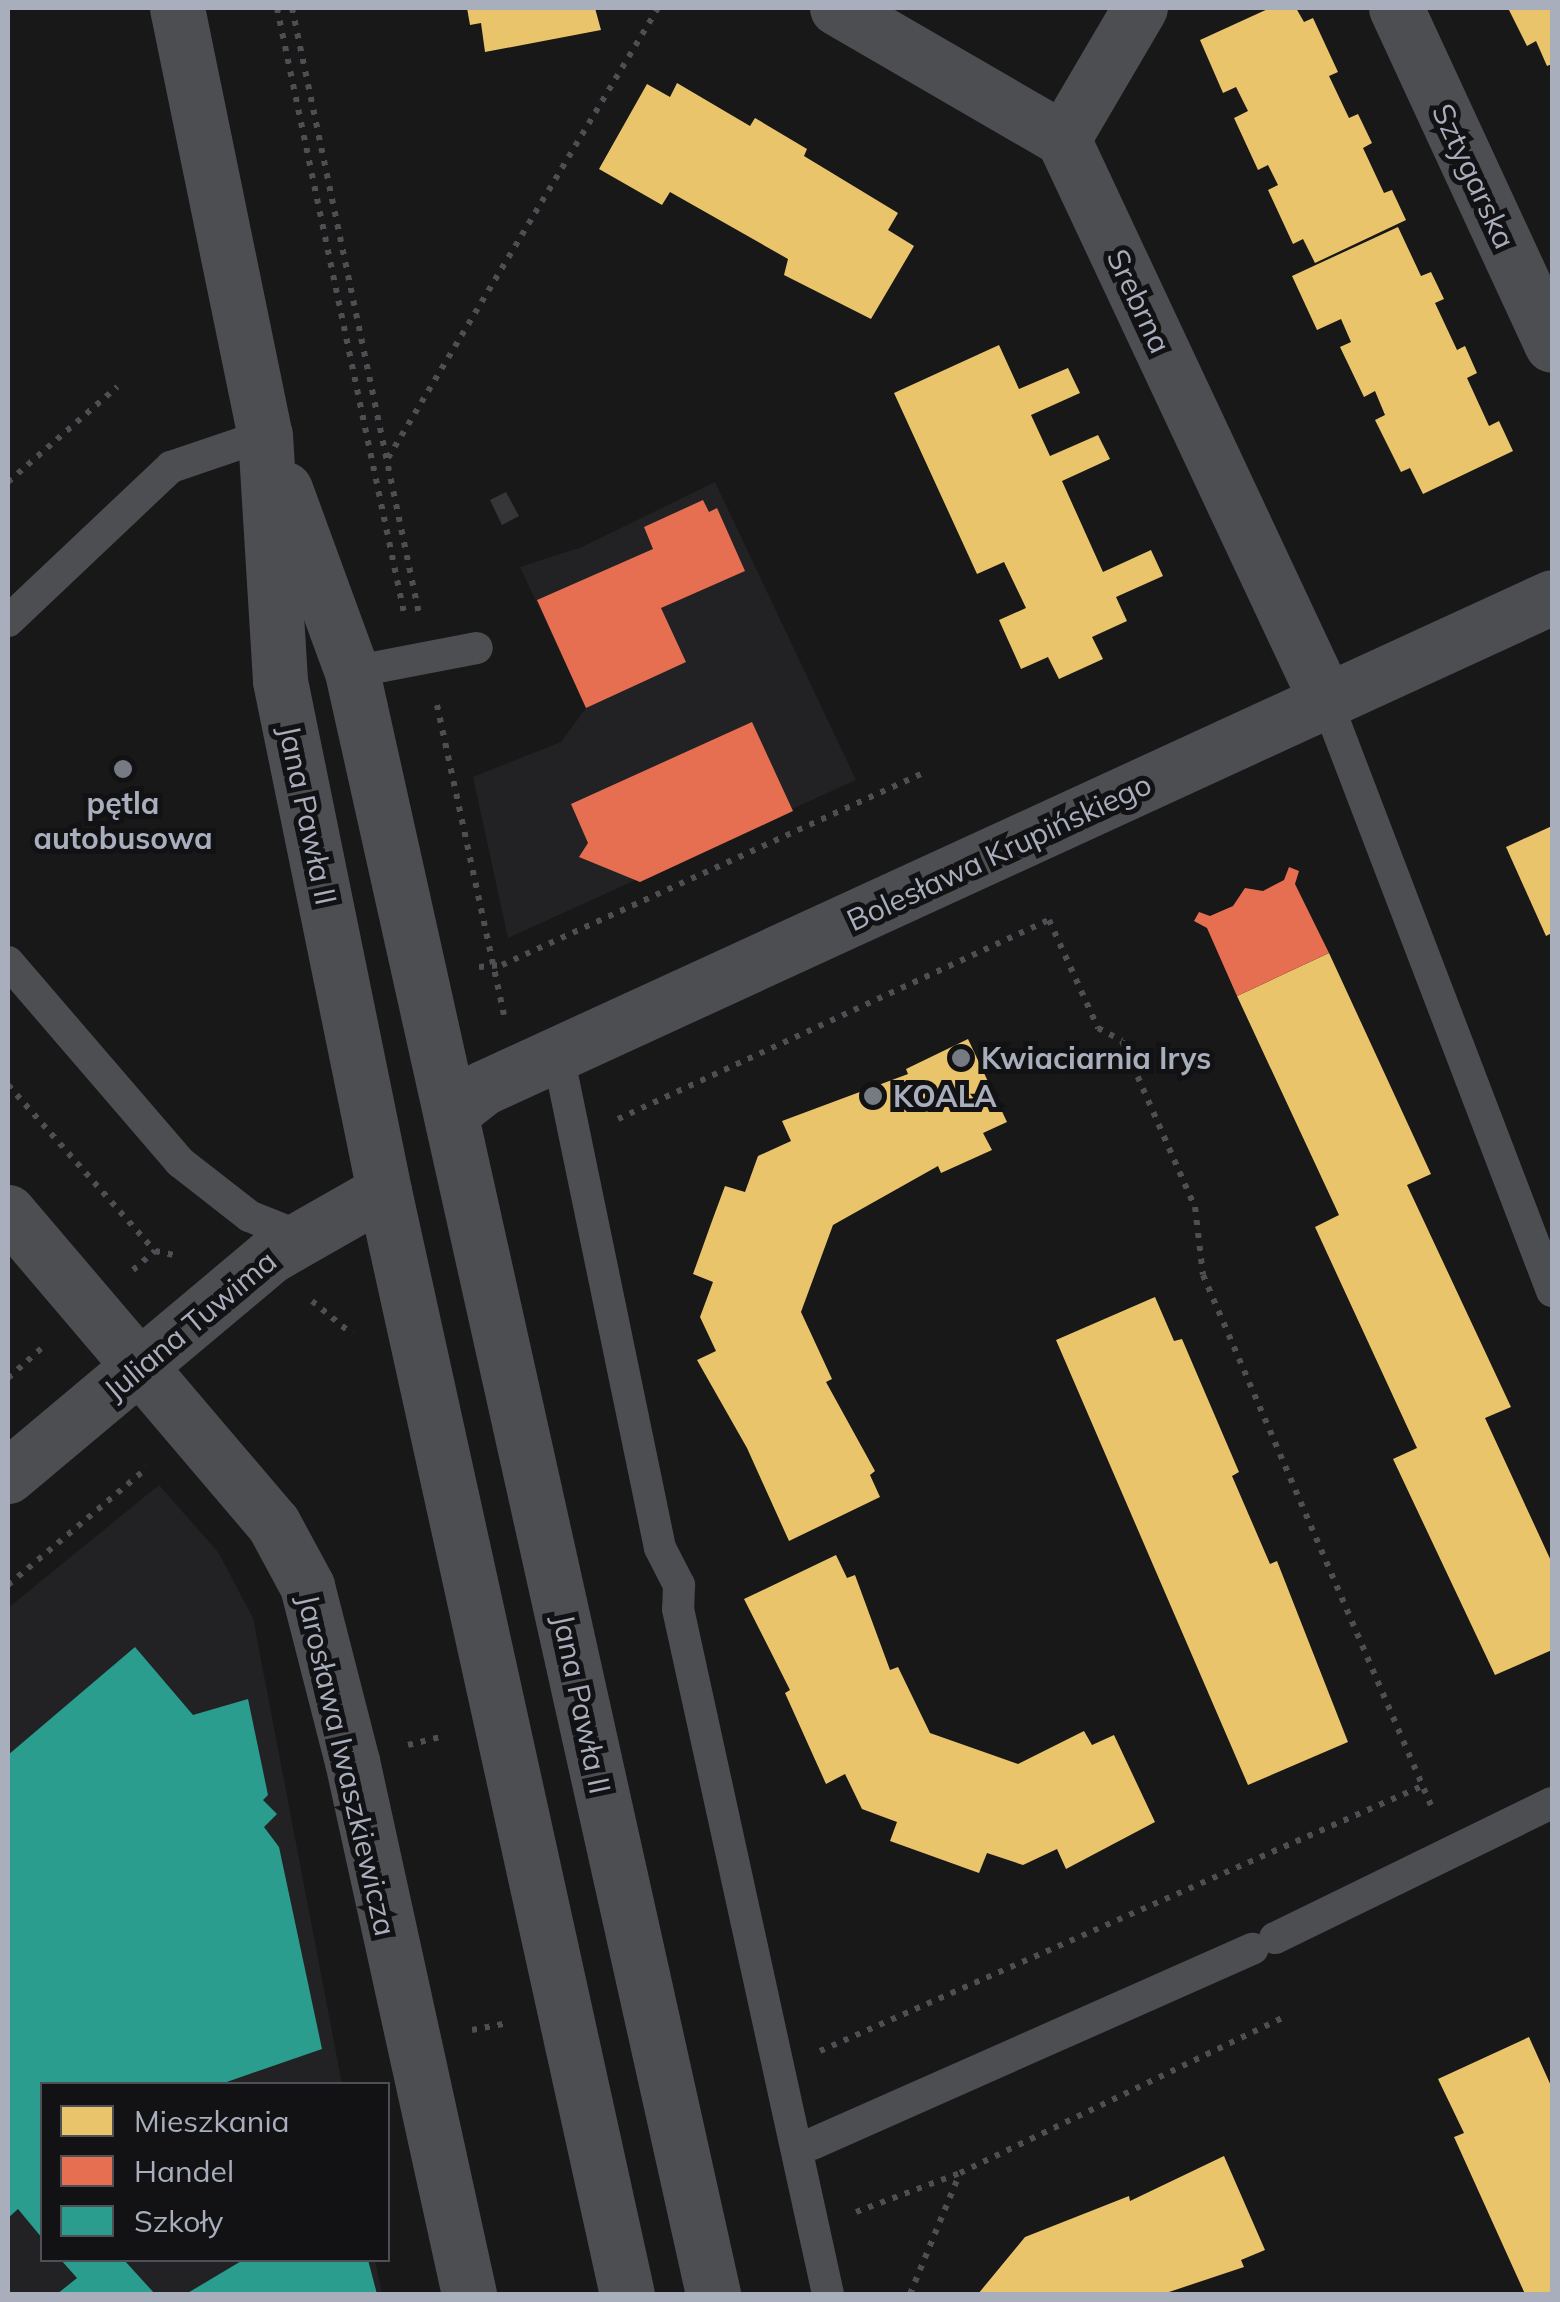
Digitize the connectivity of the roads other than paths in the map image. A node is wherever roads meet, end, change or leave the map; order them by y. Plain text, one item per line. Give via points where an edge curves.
1 (176, 8) edge
2 (836, 8) edge
3 (1140, 8) edge
4 (1396, 8) edge
5 (1063, 139) junction
6 (1552, 345) edge
7 (264, 434) junction
8 (1552, 597) edge
9 (8, 621) edge
10 (477, 648) dead end
11 (352, 672) junction
12 (1326, 700) junction
13 (8, 962) edge
14 (534, 1066) junction
15 (451, 1113) junction
16 (384, 1192) junction
17 (14, 1232) edge
18 (299, 1236) junction
19 (1552, 1291) edge
20 (140, 1365) junction
21 (8, 1476) edge
22 (1552, 1804) edge
23 (812, 2144) dead end
24 (470, 2294) edge
25 (627, 2294) edge
26 (713, 2294) edge
27 (828, 2294) edge

1 - 7 street, Jana Pawła II
2 - 5 street
3 - 5 street
4 - 6 street, Sztygarska
5 - 12 street, Srebrna
7 - 9 lane via 171,467
7 - 11 street, Jana Pawła II
7 - 16 street, Jana Pawła II via 280,681
8 - 12 street, Bolesława Krupińskiego
10 - 11 lane
11 - 15 street, Jana Pawła II
12 - 14 street, Bolesława Krupińskiego
12 - 19 lane
13 - 18 lane via 180,1162 250,1216
14 - 15 street, Bolesława Krupińskiego via 483,1088
14 - 27 lane via 575,1139 660,1548 679,1584 678,1609
15 - 16 street
15 - 26 street, Jana Pawła II
16 - 18 street, Juliana Tuwima
16 - 25 street, Jana Pawła II
17 - 20 street, Jarosława Iwaszkiewicza via 91,1306
18 - 20 street, Juliana Tuwima
20 - 21 street, Juliana Tuwima
20 - 24 street, Jarosława Iwaszkiewicza via 273,1523 306,1586 352,1761
22 - 23 lane via 1264,1944

